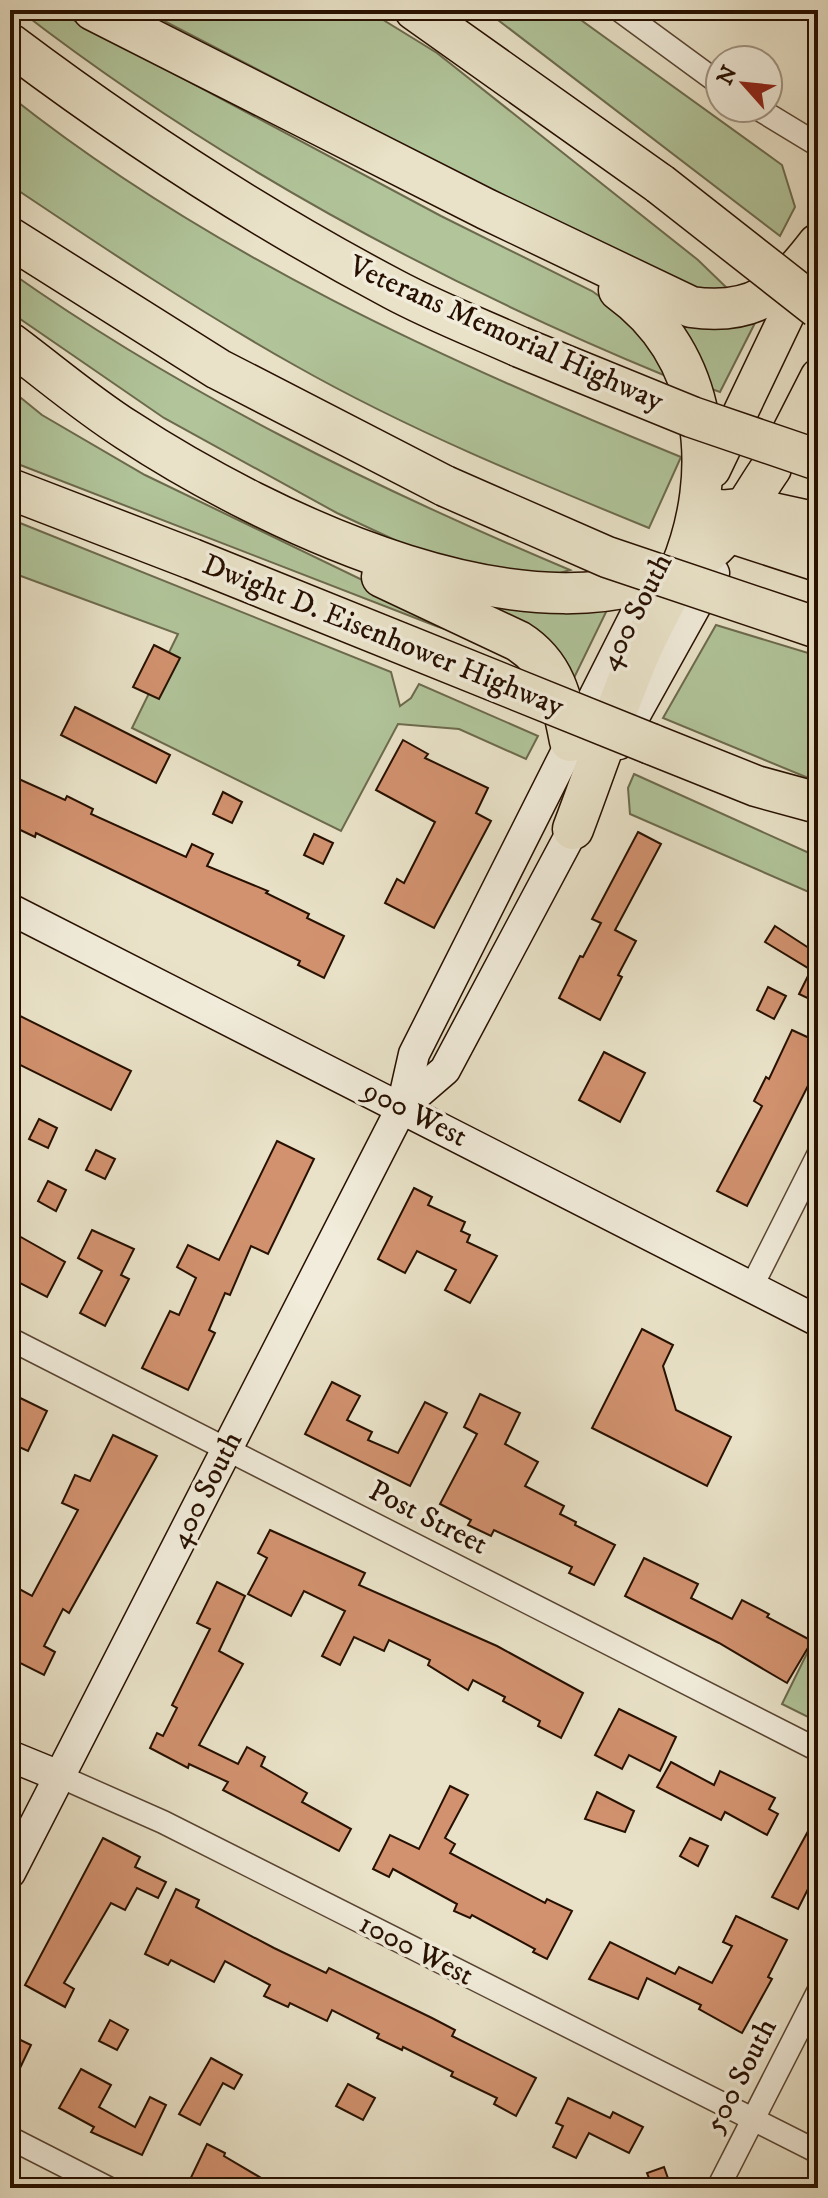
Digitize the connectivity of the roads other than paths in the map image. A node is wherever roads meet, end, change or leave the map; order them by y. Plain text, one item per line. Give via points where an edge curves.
1 (93, 10) edge
2 (415, 10) edge
3 (620, 10) edge
4 (10, 44) edge
5 (704, 72) edge
6 (783, 124) edge
7 (818, 145) edge
8 (486, 209) junction
9 (10, 238) edge
10 (818, 244) edge
11 (818, 251) edge
12 (818, 308) edge
13 (10, 343) edge
14 (818, 376) edge
15 (818, 460) edge
16 (771, 468) joint
17 (10, 489) edge
18 (709, 523) junction
19 (818, 523) edge
20 (338, 542) junction
21 (818, 561) edge
22 (818, 628) edge
23 (570, 741) junction
24 (756, 786) junction
25 (818, 803) edge
26 (818, 818) edge
27 (573, 829) junction
28 (10, 909) edge
29 (402, 1107) junction
30 (818, 1155) edge
31 (751, 1288) junction
32 (818, 1321) edge
33 (10, 1339) edge
34 (227, 1449) junction
35 (818, 1750) edge
36 (10, 1756) edge
37 (59, 1776) junction
38 (10, 1873) edge
39 (818, 1992) edge
40 (753, 2120) junction
41 (10, 2138) edge
42 (818, 2152) edge
43 (108, 2188) edge
44 (718, 2188) edge

1 - 8 highway
2 - 12 highway, bridge via 660,184
3 - 5 street
4 - 15 highway, Veterans Memorial Highway, bridge via 277,224 396,291 692,417
6 - 7 street
8 - 10 highway via 670,300 714,310 749,307 777,290
8 - 18 highway via 604,279 654,320 681,360 694,394 704,443
9 - 22 highway, bridge via 218,369 445,486 607,557
11 - 18 main road, 400 South
13 - 20 highway via 126,430
14 - 16 main road
16 - 18 highway
17 - 24 highway, Dwight D. Eisenhower Highway, bridge
18 - 19 highway
18 - 20 highway via 607,591 518,590 425,570
18 - 21 highway
18 - 23 main road, 400 South
18 - 27 main road, 400 South
18 - 27 highway via 639,653
20 - 23 highway via 387,582 495,629 536,654 553,676
23 - 29 main road, 400 South via 414,1054
24 - 25 highway
24 - 26 highway
27 - 29 main road, 400 South via 445,1070
28 - 29 main road, 900 West
29 - 31 main road, 900 West
29 - 34 main road, 400 South
30 - 31 street
31 - 32 main road, 900 West
33 - 34 street, Post Street
34 - 35 street, Post Street
34 - 37 main road, 400 South
36 - 37 main road, 1000 West
37 - 38 main road, 400 South
37 - 40 street, 1000 West via 163,1822
39 - 40 street, 500 South
40 - 42 street, 1000 West
40 - 44 street, 500 South
41 - 43 street

